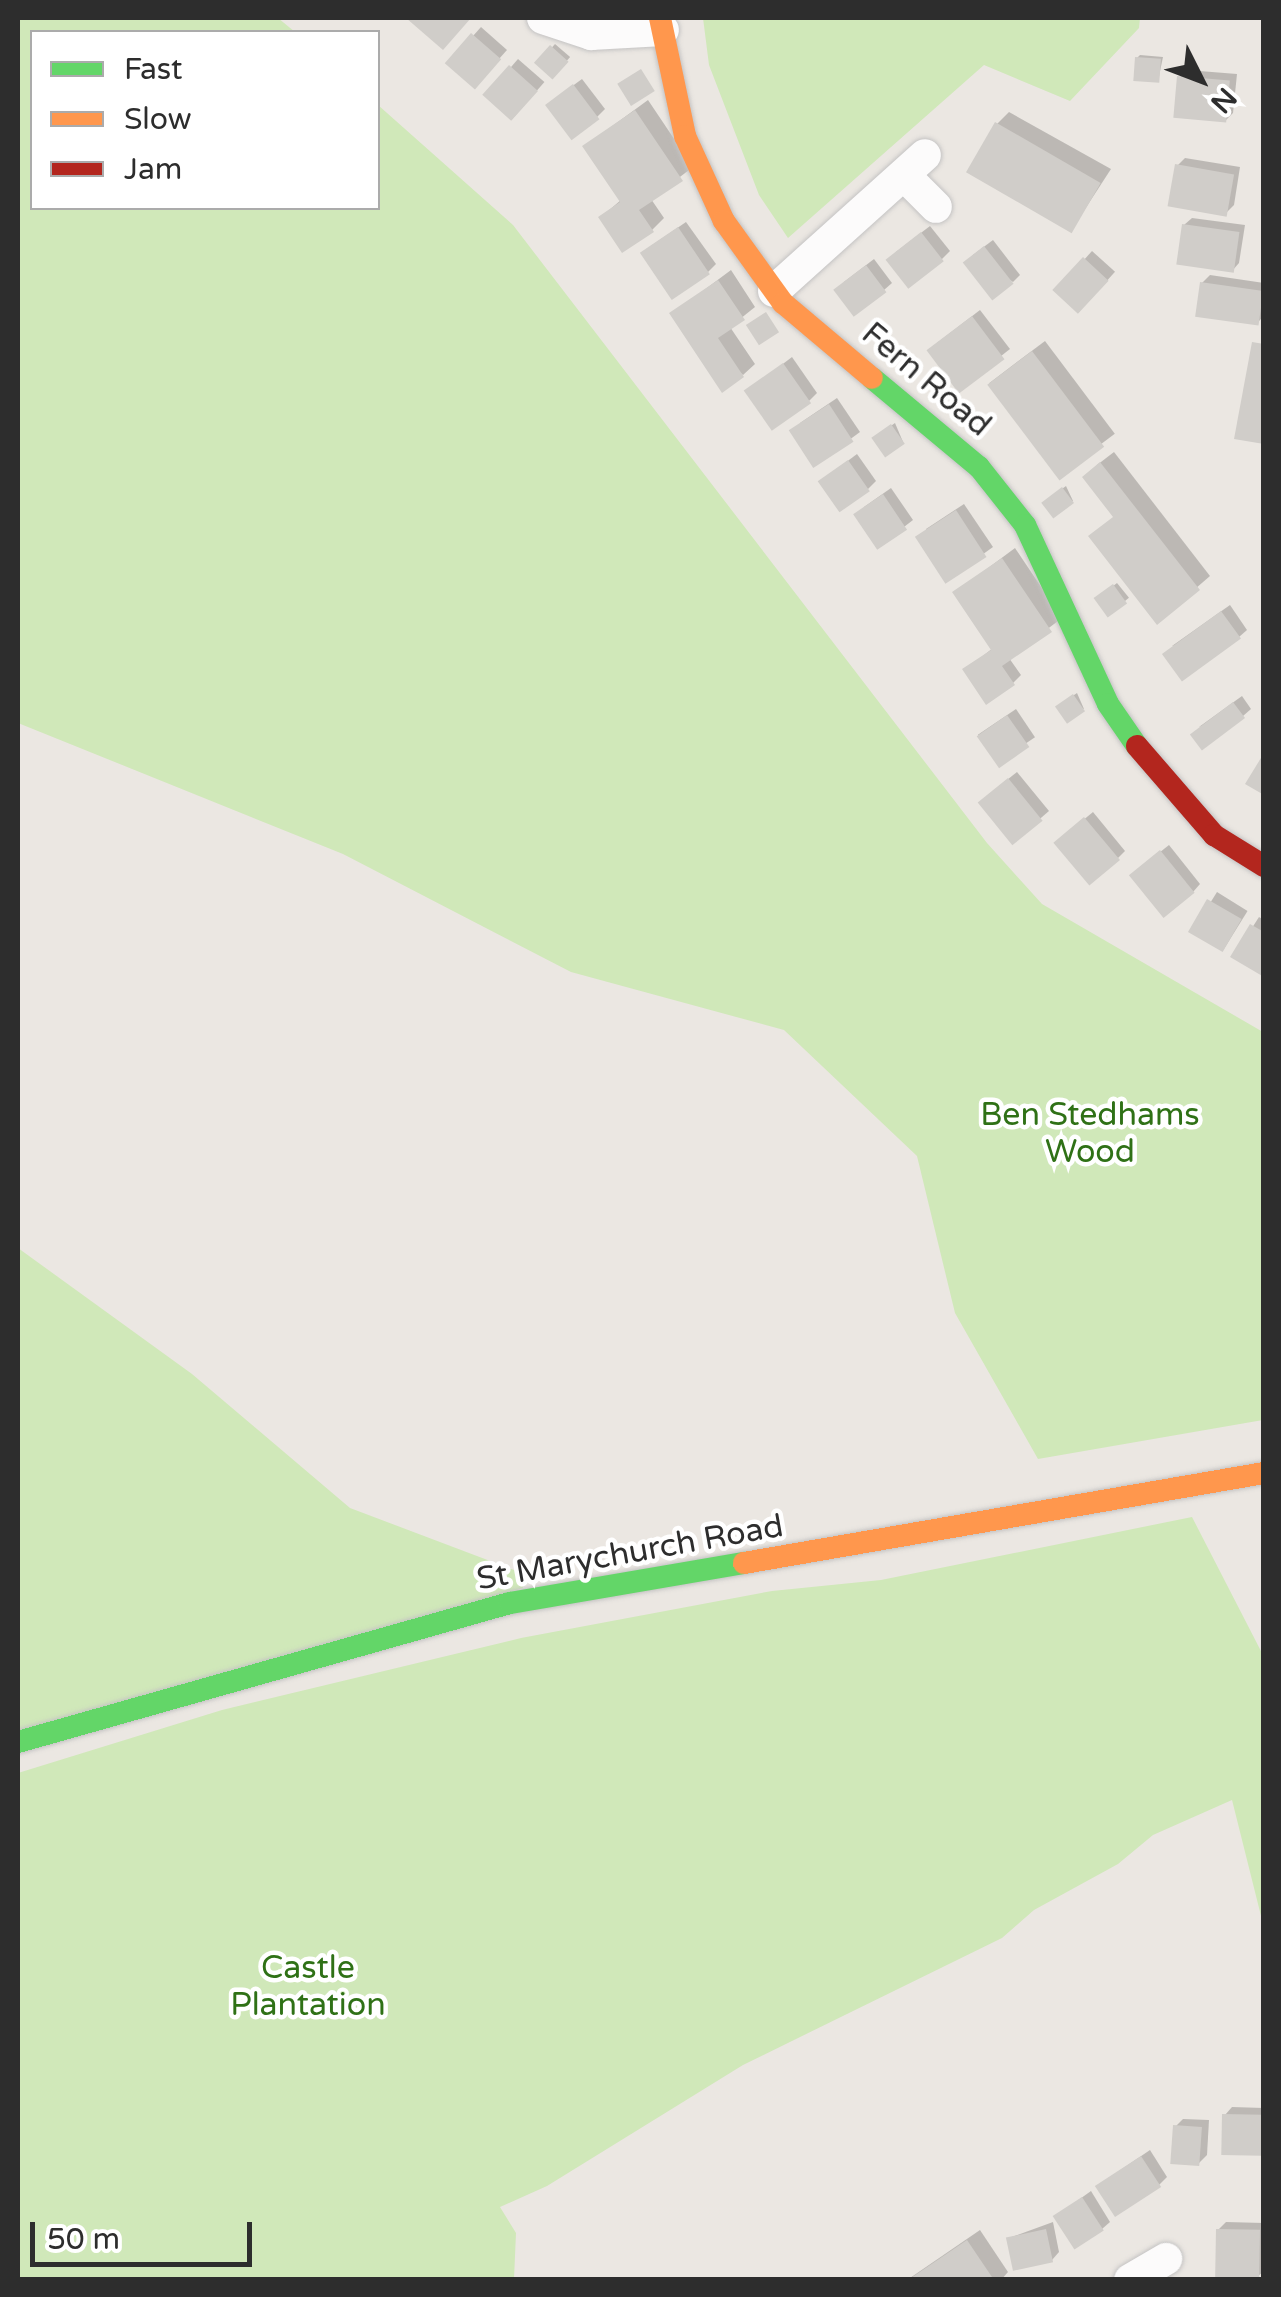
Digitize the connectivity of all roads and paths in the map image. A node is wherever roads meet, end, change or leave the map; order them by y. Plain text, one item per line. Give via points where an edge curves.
1 (543, 18) edge
2 (662, 24) edge
3 (936, 207) dead end
4 (774, 291) junction
5 (1264, 866) edge
6 (1264, 1474) edge
7 (18, 1742) edge
8 (1166, 2258) dead end
9 (1130, 2280) edge

1 - 2 street via 591,34
2 - 4 street, Fern Road via 686,136 724,221
3 - 4 street via 915,165
4 - 5 street, Fern Road via 979,467 1024,525 1108,704 1159,778 1214,835
6 - 7 street, St Marychurch Road via 510,1603
8 - 9 street

